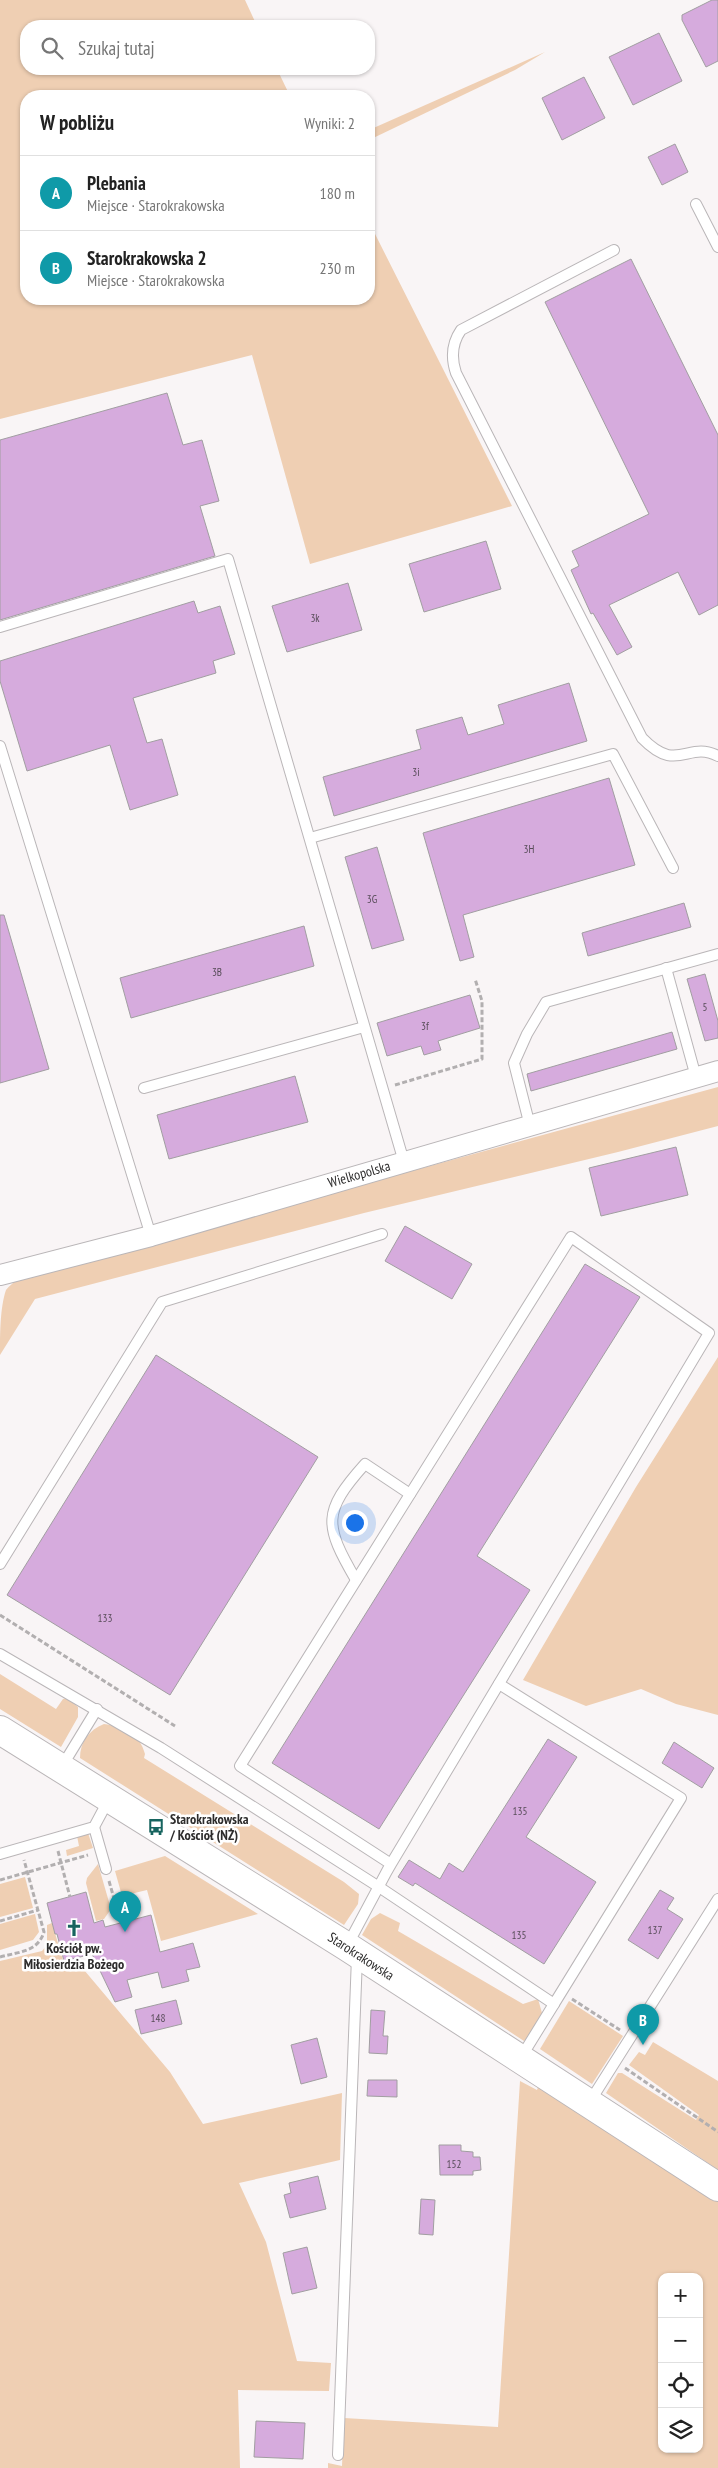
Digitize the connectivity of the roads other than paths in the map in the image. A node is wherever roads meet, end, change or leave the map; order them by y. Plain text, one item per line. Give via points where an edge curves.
1 (696, 204) dead end
2 (718, 247) edge
3 (614, 250) dead end
4 (0, 627) edge
5 (0, 746) edge
6 (718, 756) edge
7 (310, 838) junction
8 (673, 868) dead end
9 (718, 954) edge
10 (666, 968) junction
11 (364, 1027) junction
12 (718, 1071) edge
13 (696, 1077) junction
14 (144, 1088) dead end
15 (530, 1126) junction
16 (404, 1162) junction
17 (382, 1234) dead end
18 (151, 1236) junction
19 (0, 1275) edge
20 (410, 1494) junction
21 (0, 1564) edge
22 (356, 1580) junction
23 (0, 1654) edge
24 (499, 1684) junction
25 (97, 1709) junction
26 (0, 1730) edge
27 (60, 1768) junction
28 (109, 1798) junction
29 (94, 1827) junction
30 (0, 1854) edge
31 (391, 1864) junction
32 (106, 1868) road end
33 (380, 1887) junction
34 (718, 1899) edge
35 (352, 1950) junction
36 (554, 2004) junction
37 (520, 2060) junction
38 (589, 2104) junction
39 (718, 2187) edge
40 (338, 2456) dead end

1 - 2 lane
3 - 6 lane via 461,330 456,336 452,359 460,381 642,738 655,752 674,758 691,752 710,752
4 - 7 lane via 228,559
5 - 18 lane
7 - 8 lane via 613,754
7 - 11 lane
9 - 10 lane
10 - 13 lane
10 - 15 lane via 546,1002 514,1063
11 - 14 lane
11 - 16 lane
12 - 13 street, Wielkopolska
13 - 15 street, Wielkopolska
15 - 16 street, Wielkopolska
16 - 18 street, Wielkopolska
17 - 21 lane via 162,1302
18 - 19 street, Wielkopolska
20 - 22 lane
20 - 22 lane via 366,1464 333,1506 333,1531
20 - 24 lane via 571,1237 709,1333
22 - 31 lane via 240,1766
23 - 25 lane
24 - 31 lane
24 - 36 lane via 681,1798
25 - 27 lane
25 - 33 lane
26 - 27 street, Starokrakowska
27 - 28 street, Starokrakowska
28 - 29 lane
28 - 35 street, Starokrakowska
29 - 30 lane
29 - 32 lane
31 - 33 lane
33 - 35 lane
33 - 36 lane
34 - 38 lane
35 - 37 street, Starokrakowska
35 - 40 lane
36 - 37 lane
37 - 38 street, Starokrakowska
38 - 39 street, Starokrakowska

